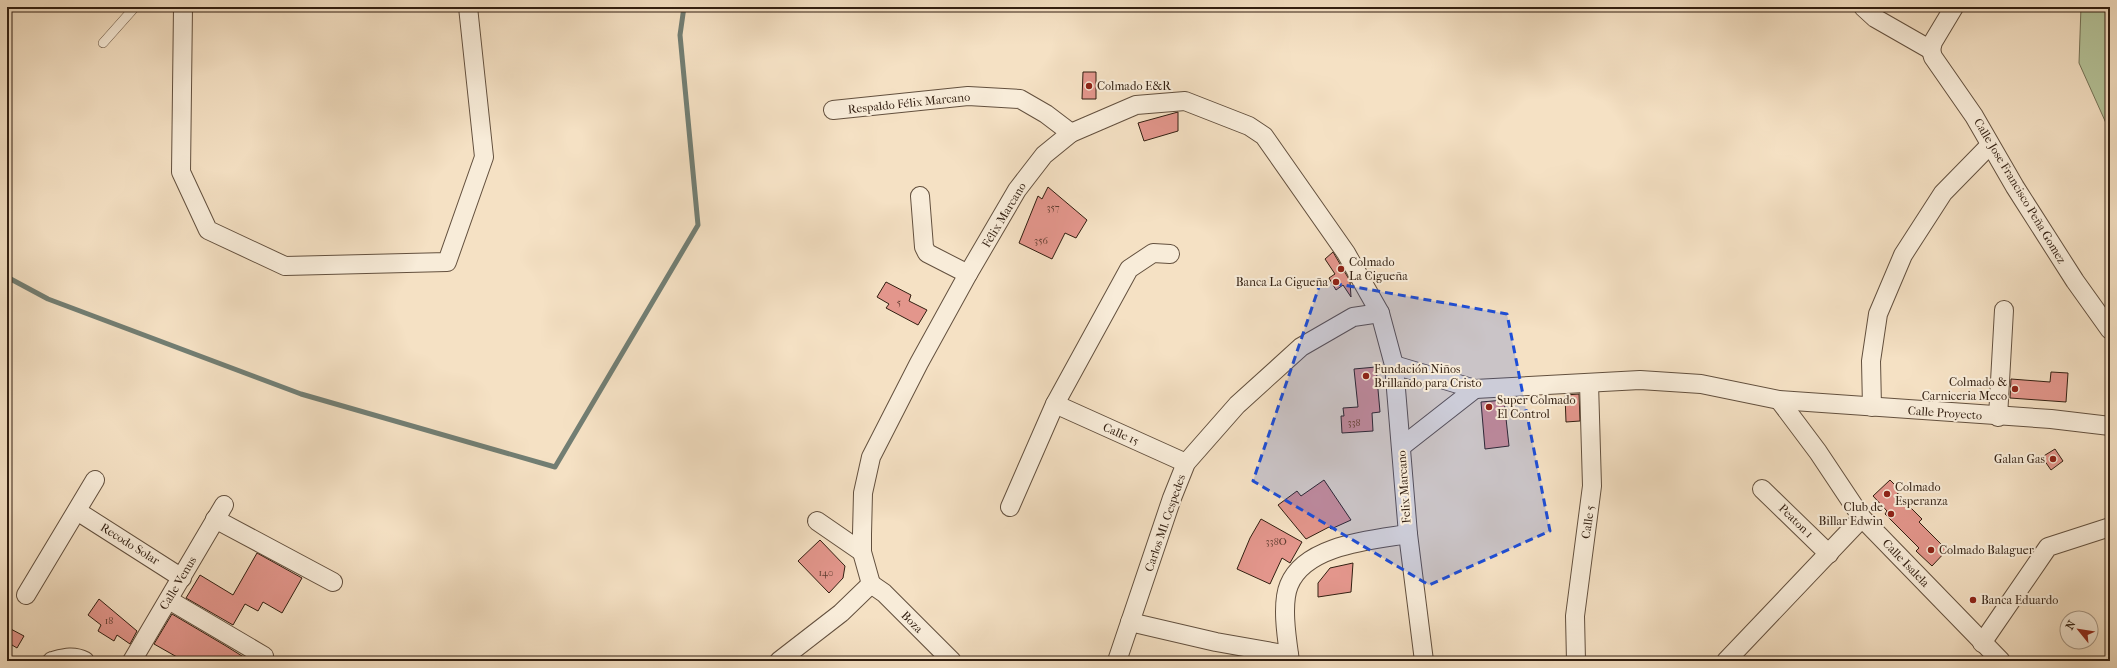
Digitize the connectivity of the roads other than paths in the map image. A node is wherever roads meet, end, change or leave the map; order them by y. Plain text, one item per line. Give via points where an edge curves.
1 (135, 7) edge
2 (183, 7) edge
3 (468, 7) edge
4 (1863, 7) edge
5 (1954, 7) edge
6 (103, 43) dead end
7 (1931, 50) junction
8 (833, 110) dead end
9 (1071, 133) junction
10 (1990, 145) junction
11 (920, 196) dead end
12 (1170, 254) dead end
13 (968, 274) junction
14 (2004, 310) dead end
15 (1380, 313) junction
16 (2110, 330) edge
17 (1394, 365) junction
18 (1589, 383) junction
19 (1475, 389) junction
20 (1779, 400) junction
21 (1055, 404) junction
22 (1872, 407) junction
23 (1998, 417) junction
24 (2110, 426) edge
25 (1401, 447) junction
26 (1186, 463) junction
27 (95, 480) dead end
28 (1762, 489) dead end
29 (1010, 507) dead end
30 (77, 511) junction
31 (1862, 518) junction
32 (817, 521) dead end
33 (2110, 527) edge
34 (1408, 534) junction
35 (862, 552) junction
36 (1829, 554) junction
37 (182, 578) junction
38 (333, 582) dead end
39 (871, 584) junction
40 (26, 595) dead end
41 (169, 600) junction
42 (1130, 622) junction
43 (1982, 643) junction
44 (264, 656) dead end
45 (1289, 658) edge
46 (52, 661) edge
47 (85, 661) edge
48 (132, 661) edge
49 (779, 661) edge
50 (952, 661) edge
51 (1117, 661) edge
52 (1424, 661) edge
53 (1576, 661) edge
54 (1726, 661) edge
55 (2001, 661) edge

1 - 6 lane
2 - 3 street via 181,172 208,230 284,266 447,262 484,157
4 - 7 street via 1875,18
5 - 7 street via 1933,42
7 - 10 street, Calle Jose Francisco Peña Gomez
8 - 9 street, Respaldo Félix Marcano via 968,96 1020,99
9 - 13 street, Félix Marcano via 1044,155 1017,190
9 - 15 street, Félix Marcano via 1136,105 1185,102 1249,126 1264,136 1346,253
10 - 16 street, Calle Jose Francisco Peña Gomez via 2075,281
10 - 22 street via 1943,193 1902,255 1878,314 1872,360
11 - 13 street via 924,248 927,253
12 - 21 street via 1153,253 1129,269
13 - 35 street, Félix Marcano via 871,457 863,493
14 - 23 street
15 - 17 street, Felix Marcano
15 - 26 street, Carlos Ml. Cespedes via 1353,317 1301,347 1237,405
17 - 19 street, Calle Proyecto
17 - 25 street, Felix Marcano
18 - 19 street, Calle Proyecto
18 - 20 street, Calle Proyecto via 1640,380 1701,384
18 - 53 street, Calle 5 via 1592,486 1575,616
19 - 25 street
20 - 22 street, Calle Proyecto
20 - 31 street, Calle Isalela
21 - 26 street, Calle 15
21 - 29 street
22 - 23 street, Calle Proyecto
23 - 24 street, Calle Proyecto via 2051,419
25 - 34 street, Felix Marcano
26 - 42 street, Carlos Ml. Cespedes
27 - 30 street
28 - 36 street, Peaton 1
30 - 37 street, Recodo Solar
30 - 40 street
31 - 36 street
31 - 43 street, Calle Isalela
32 - 35 street
33 - 43 street via 2048,546
34 - 45 street via 1343,544 1308,562 1296,572 1285,601
34 - 52 street, Felix Marcano
35 - 39 street, Félix Marcano
36 - 54 street
37 - 38 street, Calle Venus via 220,512
37 - 41 street, Calle Venus
39 - 49 street via 841,613
39 - 50 street, Boza via 884,593
41 - 44 street
41 - 48 street, Calle Venus
42 - 45 street
42 - 51 street, Carlos Ml. Cespedes
43 - 55 street, Calle Isalela
46 - 47 street via 77,657

